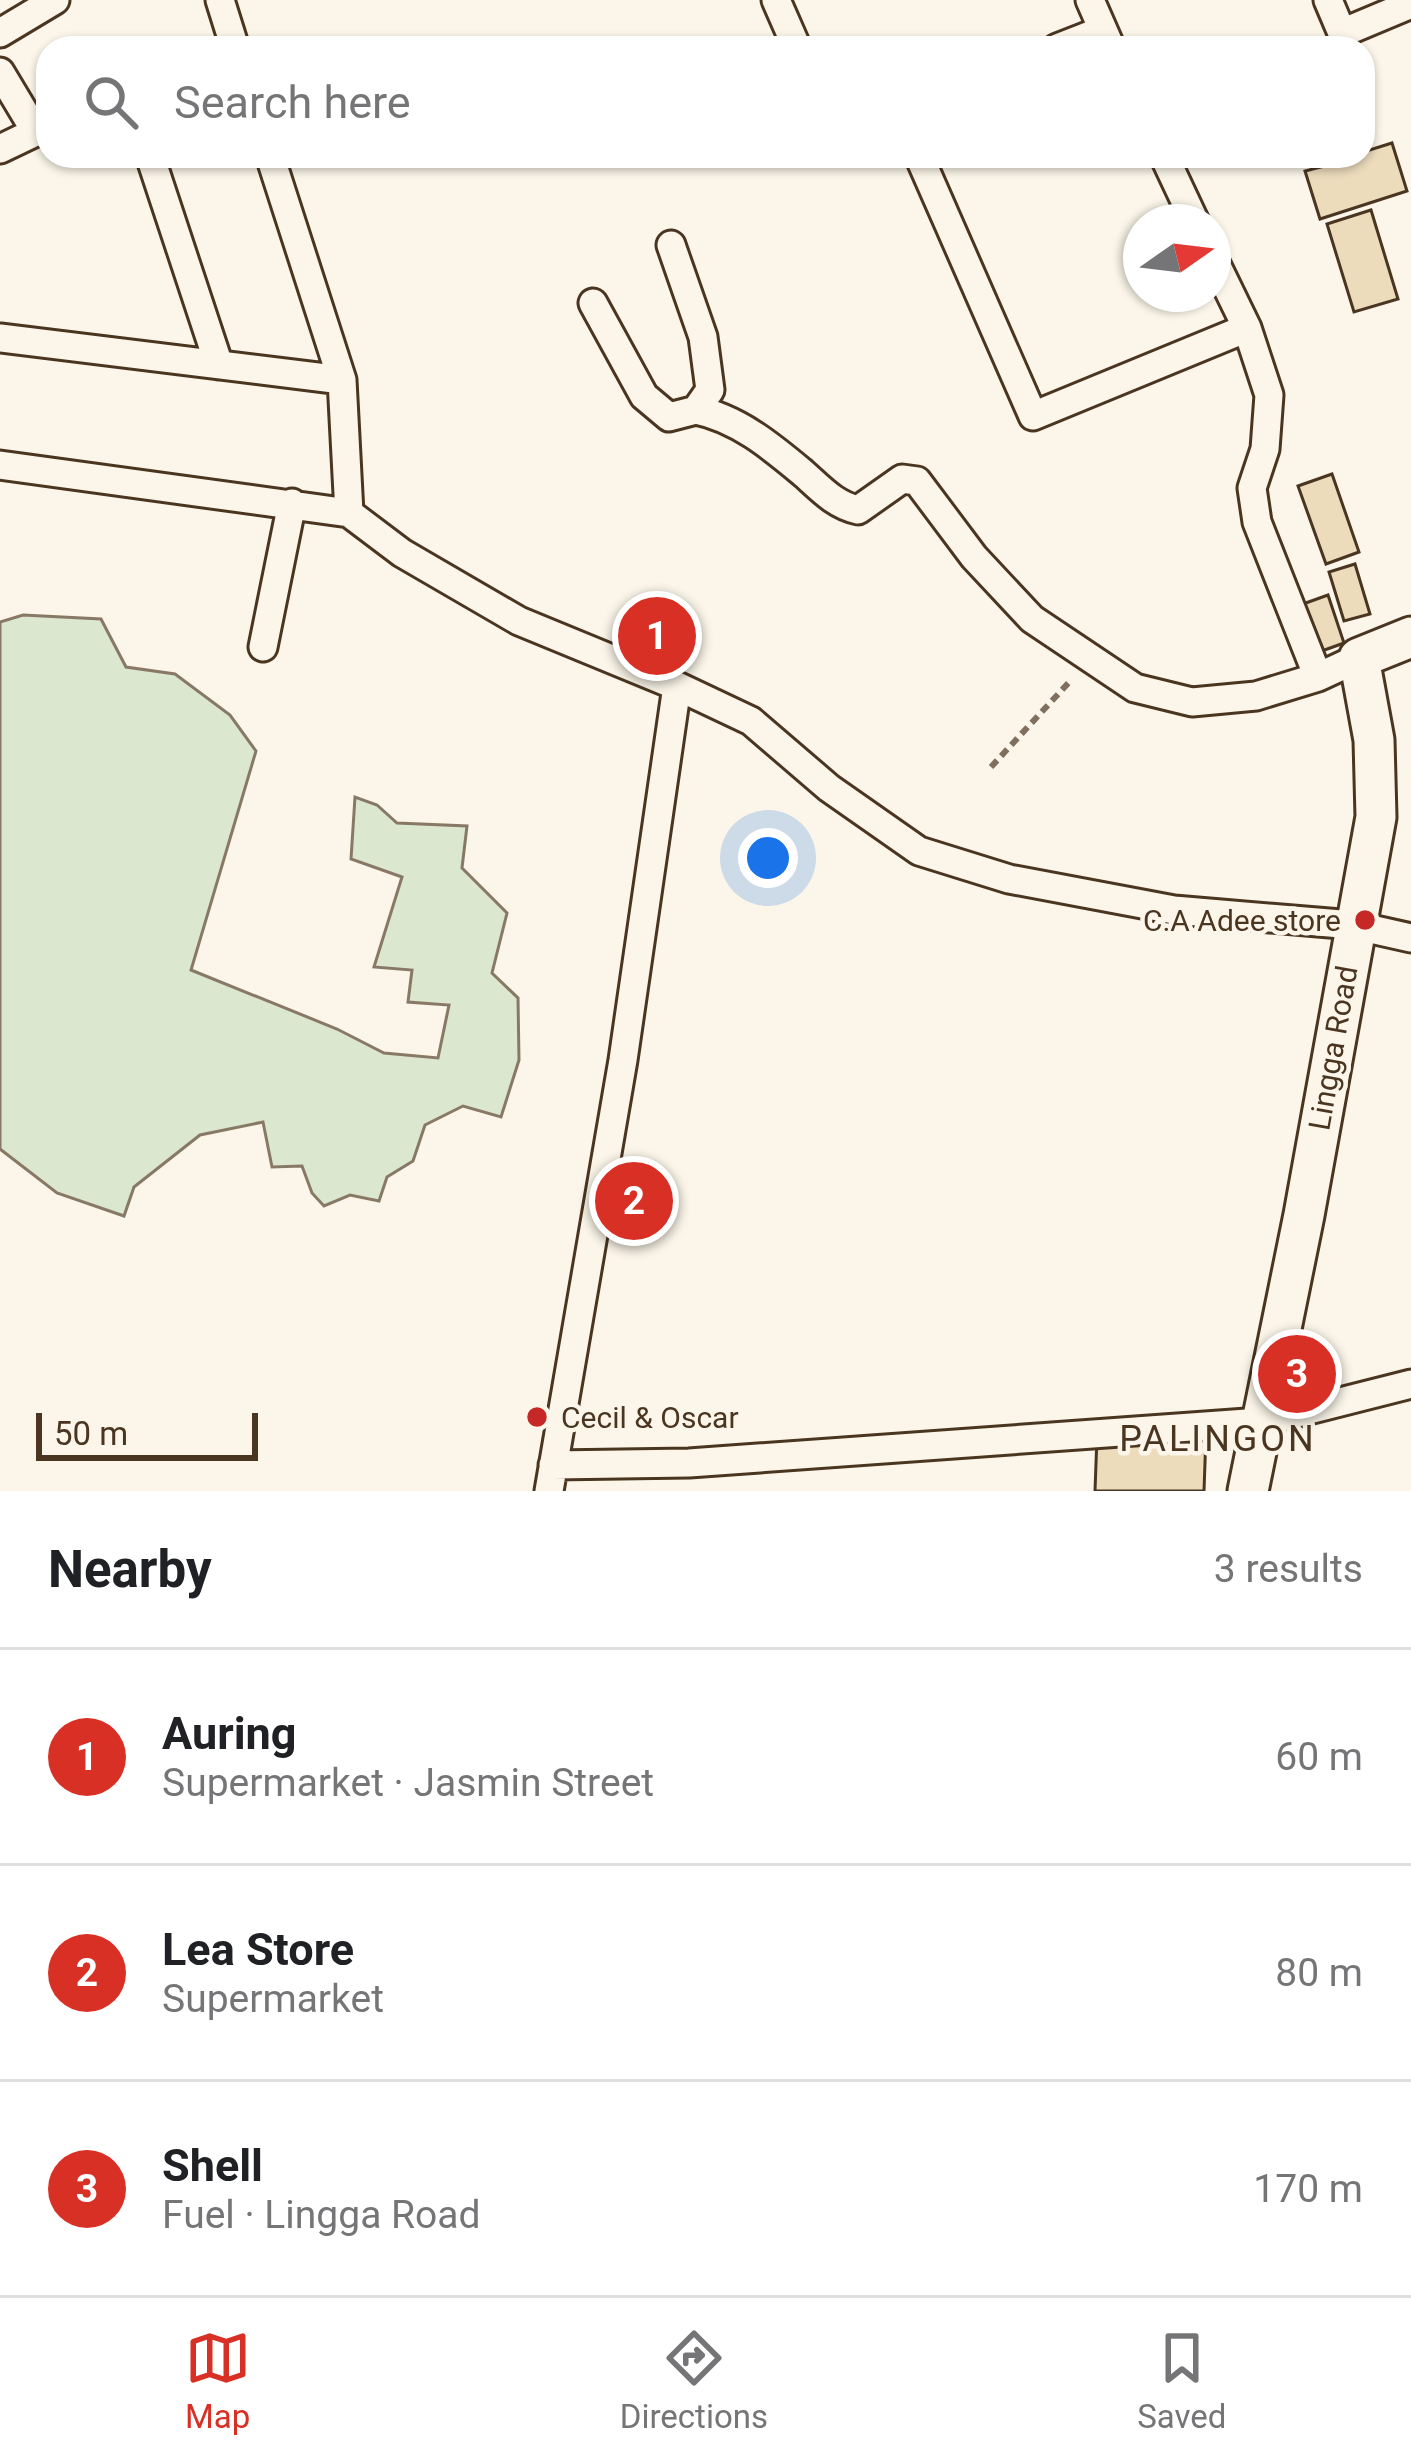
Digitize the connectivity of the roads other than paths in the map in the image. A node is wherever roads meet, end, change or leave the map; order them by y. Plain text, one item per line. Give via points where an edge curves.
1 (56, 0) edge
2 (220, 0) edge
3 (776, 0) edge
4 (1090, 0) edge
5 (1328, 0) edge
6 (1411, 4) edge
7 (0, 33) edge
8 (226, 36) edge
9 (792, 36) edge
10 (1106, 36) edge
11 (0, 72) edge
12 (36, 121) edge
13 (36, 132) edge
14 (0, 149) edge
15 (154, 168) edge
16 (274, 168) edge
17 (925, 168) edge
18 (1169, 168) edge
19 (1187, 204) edge
20 (671, 245) dead end
21 (1231, 295) edge
22 (592, 302) dead end
23 (1247, 328) junction
24 (0, 338) edge
25 (219, 365) junction
26 (342, 380) junction
27 (696, 410) junction
28 (0, 465) edge
29 (292, 503) junction
30 (349, 513) junction
31 (1411, 637) edge
32 (263, 647) dead end
33 (1359, 658) junction
34 (1318, 677) junction
35 (677, 686) junction
36 (1353, 926) junction
37 (1411, 938) edge
38 (1411, 1384) edge
39 (1261, 1422) junction
40 (551, 1478) edge
41 (1248, 1491) edge

1 - 7 street
2 - 8 street
3 - 9 street
4 - 10 street
5 - 6 street via 1342,33
11 - 12 street
13 - 14 street
15 - 25 street
16 - 26 street
17 - 23 street via 1034,416
18 - 19 street
20 - 27 street via 703,337 710,390
21 - 23 street
22 - 27 street via 644,396 669,417
23 - 34 street via 1268,395 1265,449 1252,488 1257,522
24 - 25 street
25 - 26 street
26 - 30 street
27 - 34 street via 769,445 841,506 858,510 902,479 917,481 1031,619 1135,688 1192,702 1256,696
28 - 29 street
29 - 30 street
29 - 32 street
30 - 35 street via 519,621
31 - 33 street
33 - 34 street
33 - 36 street, Lingga Road via 1374,740 1376,817
35 - 36 street via 751,722 919,850 1009,879 1174,910
35 - 40 street
36 - 37 street
36 - 39 street, Lingga Road
38 - 39 street
39 - 40 street
39 - 41 street, Lingga Road

